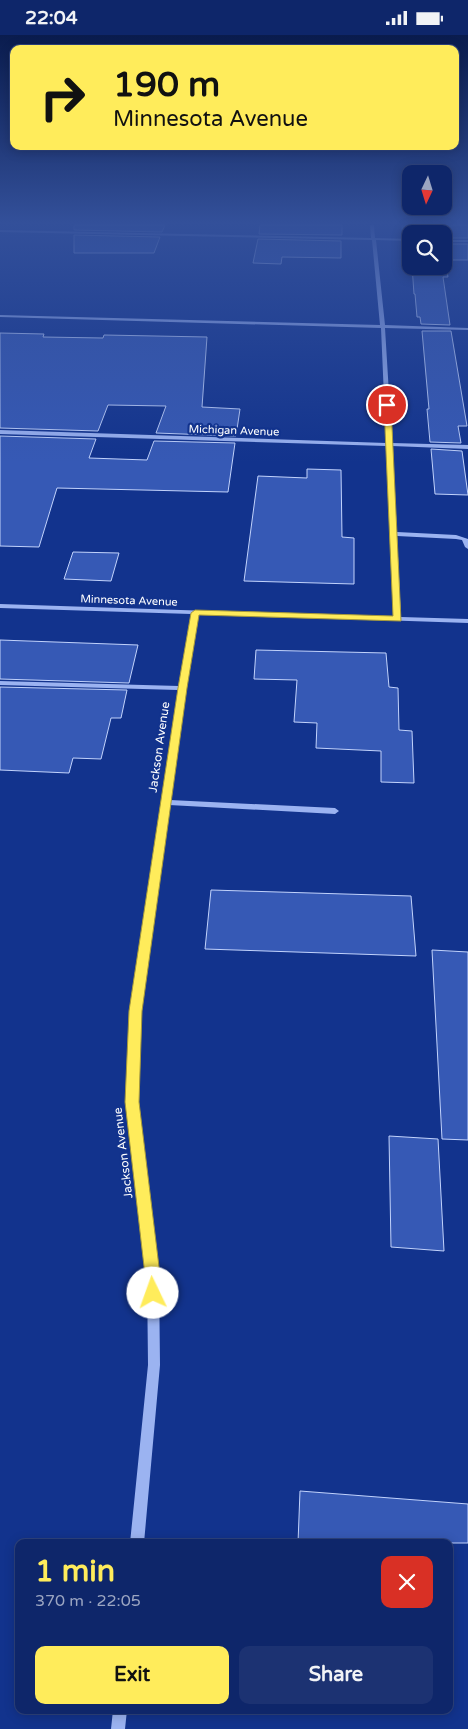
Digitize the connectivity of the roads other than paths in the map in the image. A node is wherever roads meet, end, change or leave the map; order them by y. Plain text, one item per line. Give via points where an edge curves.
1 (380, 304) edge
2 (0, 316) edge
3 (383, 327) junction
4 (468, 329) edge
5 (0, 432) edge
6 (389, 444) junction
7 (468, 447) edge
8 (394, 534) junction
9 (468, 547) edge
10 (0, 606) edge
11 (195, 613) junction
12 (398, 619) junction
13 (468, 621) edge
14 (0, 683) edge
15 (182, 688) junction
16 (167, 803) junction
17 (335, 811) dead end
18 (137, 1539) edge
19 (120, 1714) edge
20 (118, 1729) edge

1 - 3 street
2 - 3 street
3 - 4 street
3 - 6 street
5 - 6 street, Michigan Avenue
6 - 7 street, Michigan Avenue
6 - 8 street
8 - 9 street via 456,537 465,539
8 - 12 street
10 - 11 street, Minnesota Avenue
11 - 12 street, Minnesota Avenue
11 - 15 street, Jackson Avenue
12 - 13 street, Minnesota Avenue
14 - 15 street
15 - 16 street, Jackson Avenue
16 - 17 street
16 - 18 street, Jackson Avenue via 136,1011 132,1102 153,1275 154,1365
19 - 20 street

